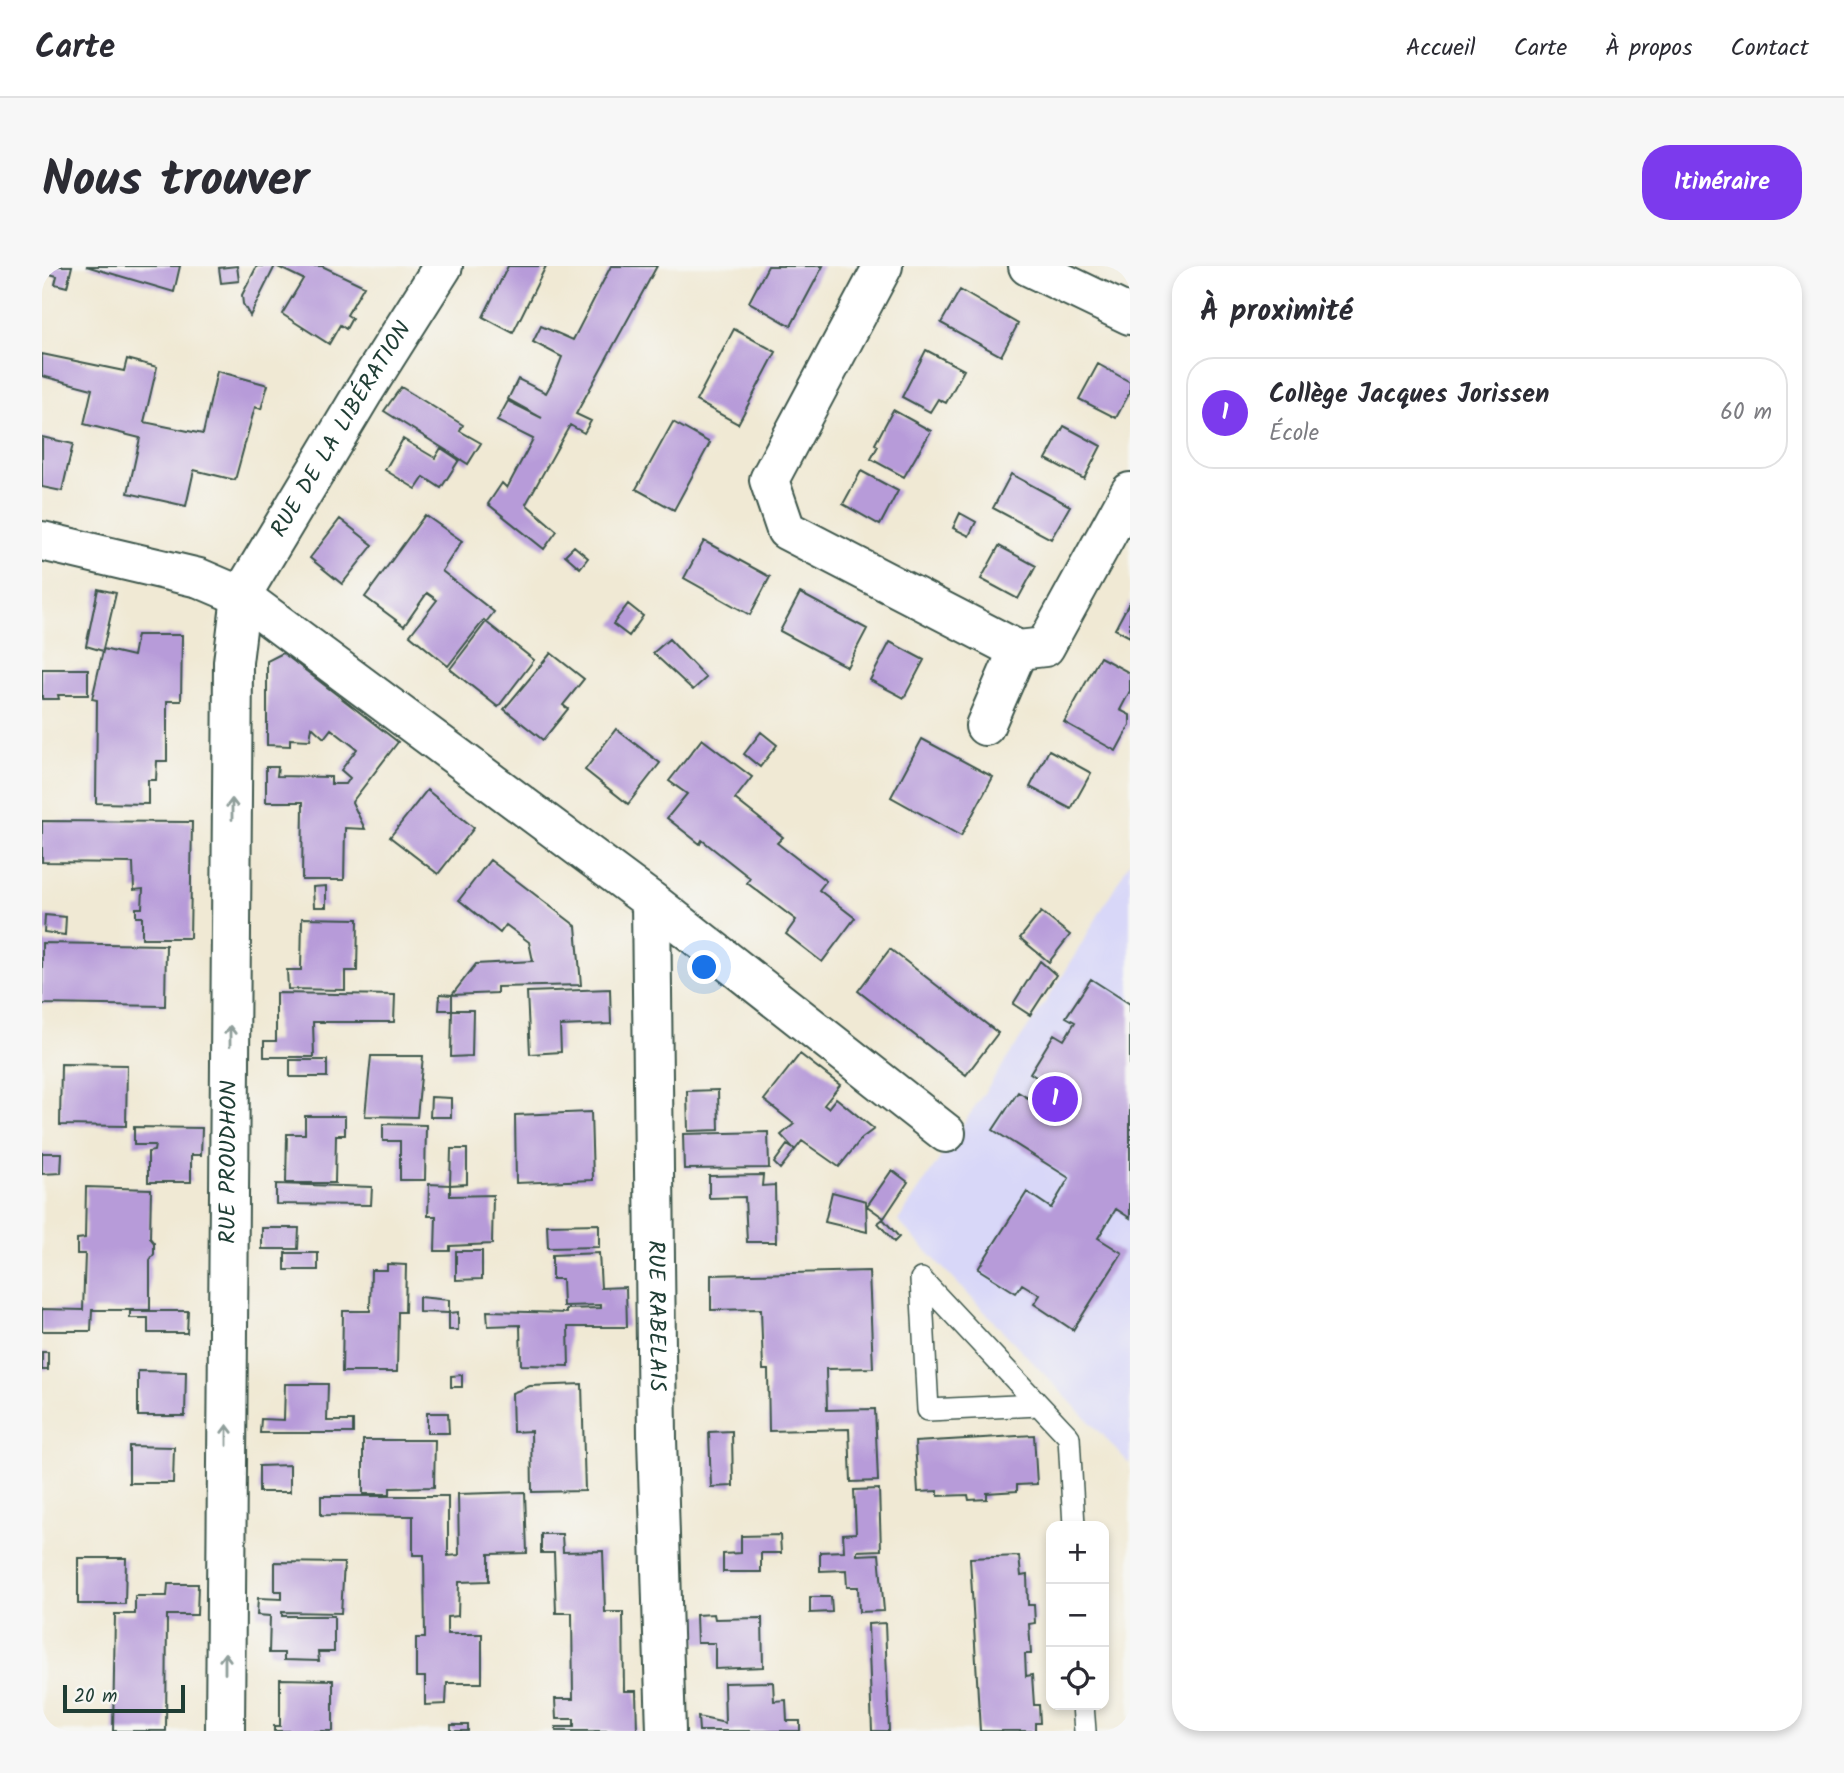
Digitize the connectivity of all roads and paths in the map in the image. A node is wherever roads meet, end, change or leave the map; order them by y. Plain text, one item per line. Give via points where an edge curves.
1 (443, 266) edge
2 (883, 266) edge
3 (1028, 266) edge
4 (1130, 315) edge
5 (1130, 492) edge
6 (42, 541) edge
7 (241, 596) junction
8 (1018, 650) junction
9 (985, 726) dead end
10 (651, 901) junction
11 (946, 1133) dead end
12 (1040, 1405) junction
13 (1074, 1521) edge
14 (1083, 1710) edge
15 (225, 1731) edge
16 (666, 1731) edge
17 (1085, 1731) edge

1 - 7 street, RUE DE LA LIBÉRATION
2 - 8 street via 769,480 786,530
3 - 4 street
5 - 8 street via 1045,647
6 - 7 street via 199,578
7 - 10 street
15 -> 7 street, RUE PROUDHON via 233,663
8 - 9 street
10 - 11 street
10 - 16 street, RUE RABELAIS via 657,1438
12 - 12 lane via 928,1410 921,1279 985,1347
12 - 13 lane via 1069,1437
14 - 17 lane

